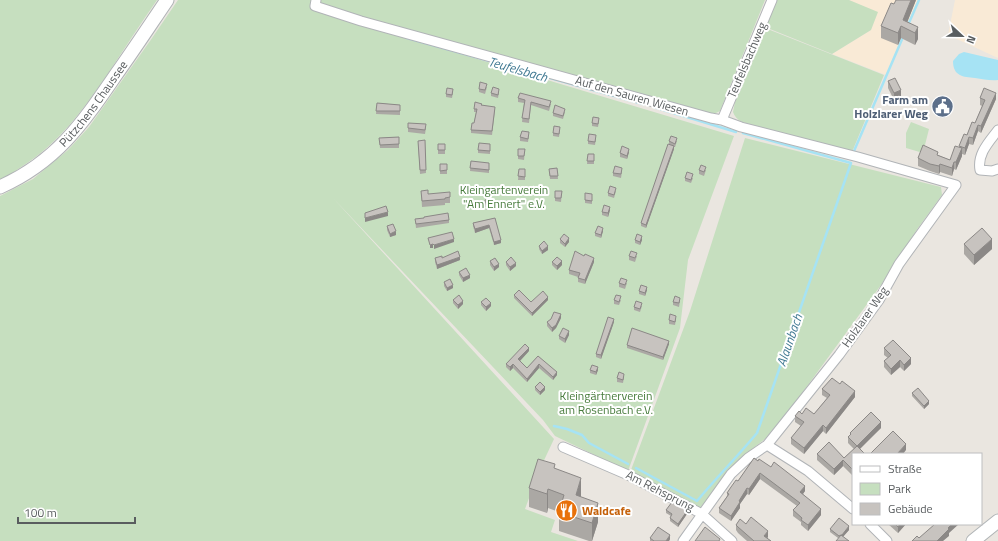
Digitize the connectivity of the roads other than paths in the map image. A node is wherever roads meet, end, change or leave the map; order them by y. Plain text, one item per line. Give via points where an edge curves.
1 (167, 0) edge
2 (316, 0) edge
3 (772, 0) edge
4 (722, 120) junction
5 (998, 130) edge
6 (998, 169) edge
7 (956, 185) joint
8 (0, 187) edge
9 (768, 445) junction
10 (563, 448) dead end
11 (852, 508) edge
12 (702, 514) junction
13 (998, 521) edge
14 (871, 525) edge
15 (683, 541) edge
16 (732, 541) edge
17 (887, 541) edge
18 (973, 541) edge

1 - 8 street, Pützchens Chaussee via 86,118 62,145 36,168
2 - 4 street, Auf den Sauren Wiesen via 315,6 354,19
3 - 4 street, Teufelsbachweg
4 - 7 street, Auf den Sauren Wiesen
5 - 6 street via 980,155 979,163 980,170
7 - 9 street, Holzlarer Weg via 899,264 879,300
9 - 11 street via 808,471
9 - 12 street, Am Rehsprung via 748,458 731,474
10 - 12 street, Am Rehsprung via 628,474
12 - 15 street
12 - 16 street
13 - 18 street
14 - 17 street

